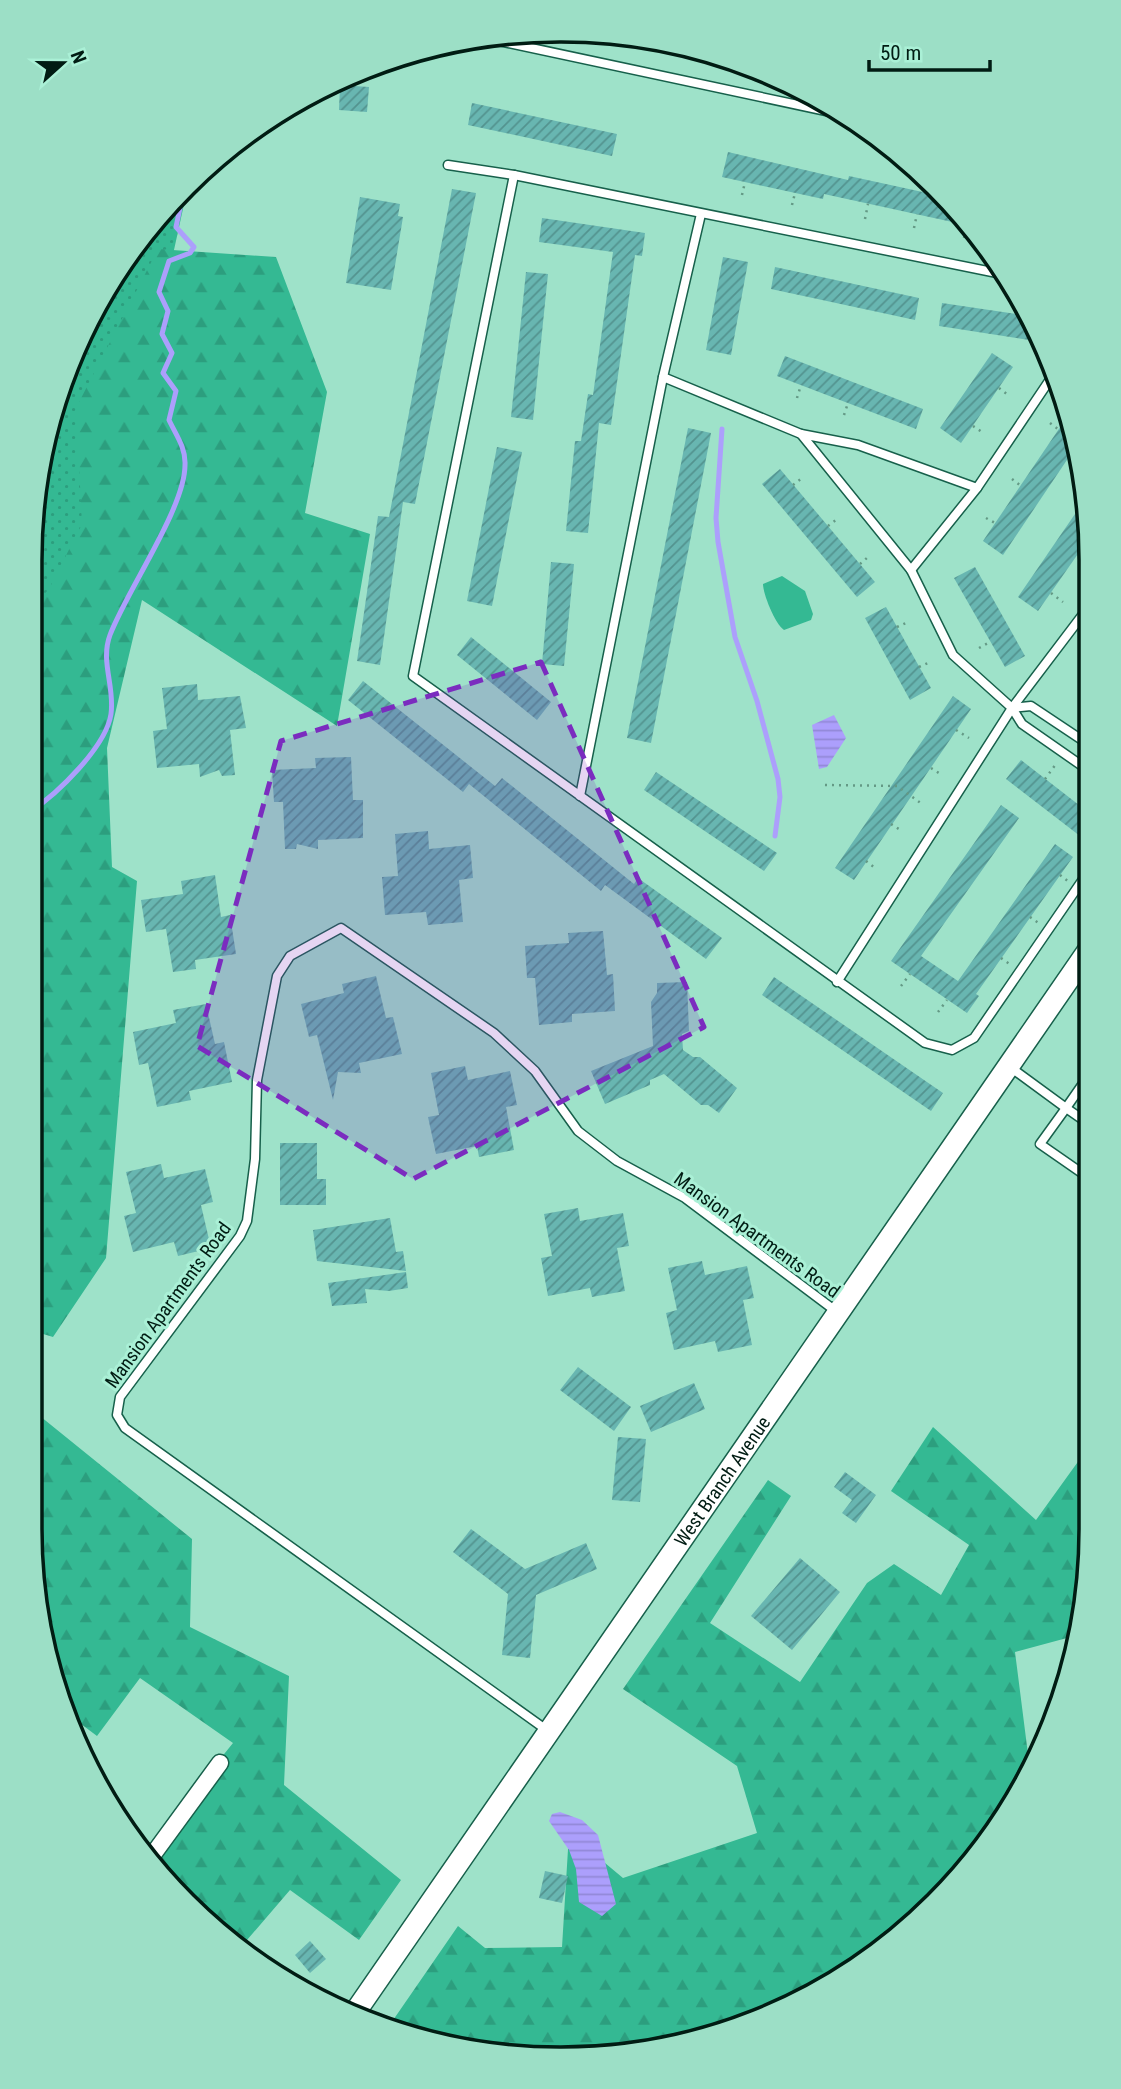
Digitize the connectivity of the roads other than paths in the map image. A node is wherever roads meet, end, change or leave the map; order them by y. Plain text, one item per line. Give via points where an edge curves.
1 (514, 44) edge
2 (816, 109) edge
3 (448, 165) dead end
4 (514, 175) junction
5 (701, 214) junction
6 (992, 272) edge
7 (663, 377) junction
8 (1047, 383) edge
9 (801, 434) junction
10 (977, 488) junction
11 (911, 570) junction
12 (1079, 620) edge
13 (1012, 708) junction
14 (1079, 738) edge
15 (1079, 764) edge
16 (580, 796) junction
17 (1079, 885) edge
18 (1079, 964) edge
19 (837, 982) junction
20 (1007, 1065) junction
21 (1079, 1089) edge
22 (1066, 1108) junction
23 (1079, 1117) edge
24 (1079, 1171) edge
25 (838, 1313) junction
26 (548, 1731) junction
27 (220, 1763) dead end
28 (155, 1851) edge
29 (359, 2007) edge

1 - 2 lane
3 - 4 lane
4 - 5 lane
4 - 16 lane via 413,676
5 - 6 lane
5 - 7 lane
7 - 9 lane
7 - 16 lane
8 - 10 lane
9 - 10 lane via 858,445
9 - 11 lane
10 - 11 lane
11 - 13 lane via 953,655
12 - 13 lane
13 - 14 lane via 1031,706
13 - 15 lane via 1022,724
13 - 19 lane
16 - 19 lane
17 - 19 lane via 974,1038 952,1050 925,1043
18 - 20 street, West Branch Avenue
20 - 22 lane
20 - 25 street, West Branch Avenue
21 - 22 lane
22 - 23 lane
22 - 24 lane via 1040,1144
25 - 26 street, West Branch Avenue
25 - 26 lane, Mansion Apartments Road via 685,1198 617,1161 578,1130 535,1071 494,1034 341,928 290,956 277,976 257,1080 255,1159 247,1221 227,1255 120,1398 117,1415 125,1428
26 - 29 street, West Branch Avenue
27 - 28 street

